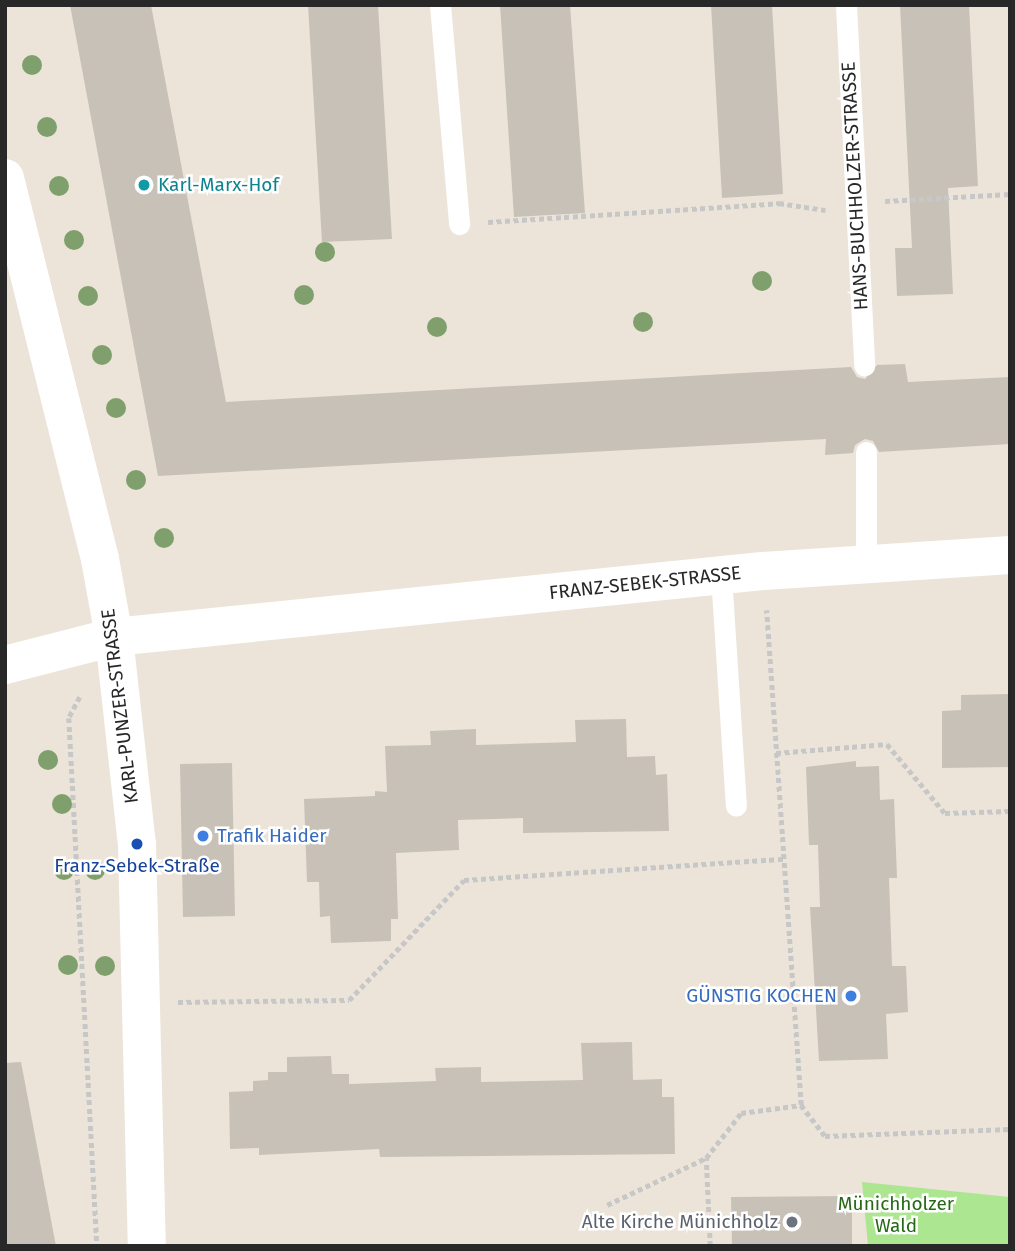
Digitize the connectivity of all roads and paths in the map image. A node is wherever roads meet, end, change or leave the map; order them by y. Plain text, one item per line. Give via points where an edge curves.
1 (440, 5) edge
2 (846, 5) edge
3 (5, 178) edge
4 (1010, 194) edge
5 (856, 203) junction
6 (459, 224) joint
7 (864, 366) dead end
8 (866, 453) dead end
9 (1010, 555) edge
10 (866, 564) junction
11 (763, 571) junction
12 (720, 575) junction
13 (114, 637) junction
14 (5, 665) edge
15 (82, 694) dead end
16 (776, 753) junction
17 (736, 806) dead end
18 (1010, 811) edge
19 (784, 859) junction
20 (142, 1003) junction
21 (801, 1105) junction
22 (1010, 1129) edge
23 (706, 1158) junction
24 (607, 1205) dead end
25 (96, 1246) edge
26 (147, 1246) edge
27 (710, 1246) edge

1 - 6 lane
2 - 5 lane, HANS-BUCHHOLZER-STRASSE
3 - 13 street, KARL-PUNZER-STRASSE via 100,559
4 - 5 path
5 - 6 path via 827,211 779,203
5 - 7 lane, HANS-BUCHHOLZER-STRASSE
8 - 10 lane
9 - 10 street, FRANZ-SEBEK-STRASSE
10 - 11 street, FRANZ-SEBEK-STRASSE
11 - 12 street, FRANZ-SEBEK-STRASSE
11 - 16 path
12 - 13 street, FRANZ-SEBEK-STRASSE
12 - 17 lane
13 - 14 street, FRANZ-SEBEK-STRASSE
13 - 20 street, KARL-PUNZER-STRASSE via 137,844
15 - 25 path via 69,718
16 - 18 path via 887,744 945,813
16 - 19 path
19 - 20 path via 464,880 349,1000
19 - 21 path
20 - 26 street, KARL-PUNZER-STRASSE
21 - 22 path via 825,1136
21 - 23 path via 741,1113
23 - 24 path
23 - 27 path

